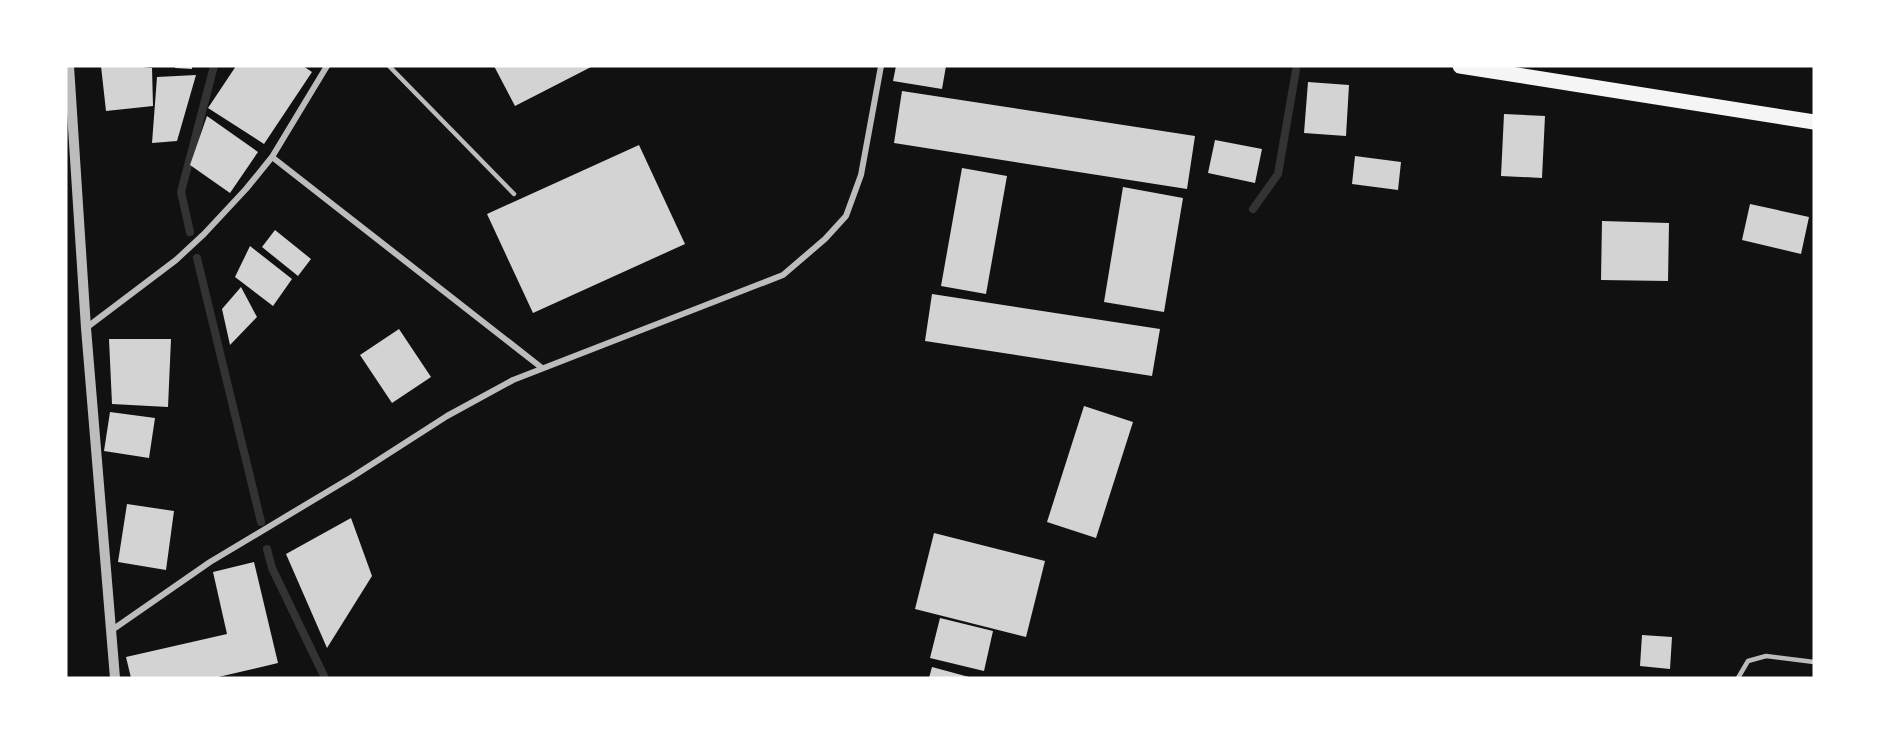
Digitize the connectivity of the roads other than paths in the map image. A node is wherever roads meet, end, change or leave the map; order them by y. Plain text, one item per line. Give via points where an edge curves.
1 (69, 66) edge
2 (327, 66) edge
3 (388, 66) edge
4 (881, 66) edge
5 (1460, 66) edge
6 (1814, 122) edge
7 (272, 157) junction
8 (514, 194) dead end
9 (86, 328) junction
10 (542, 368) junction
11 (112, 630) junction
12 (1814, 662) edge
13 (115, 678) edge
14 (1738, 678) edge

1 - 9 street
2 - 7 street
3 - 8 lane
4 - 10 street via 861,175 846,216 825,239 783,275
5 - 6 main road
7 - 9 street via 176,260
7 - 10 street
9 - 11 street
10 - 11 street via 447,416 210,562
11 - 13 street
12 - 14 lane via 1766,656 1748,661

